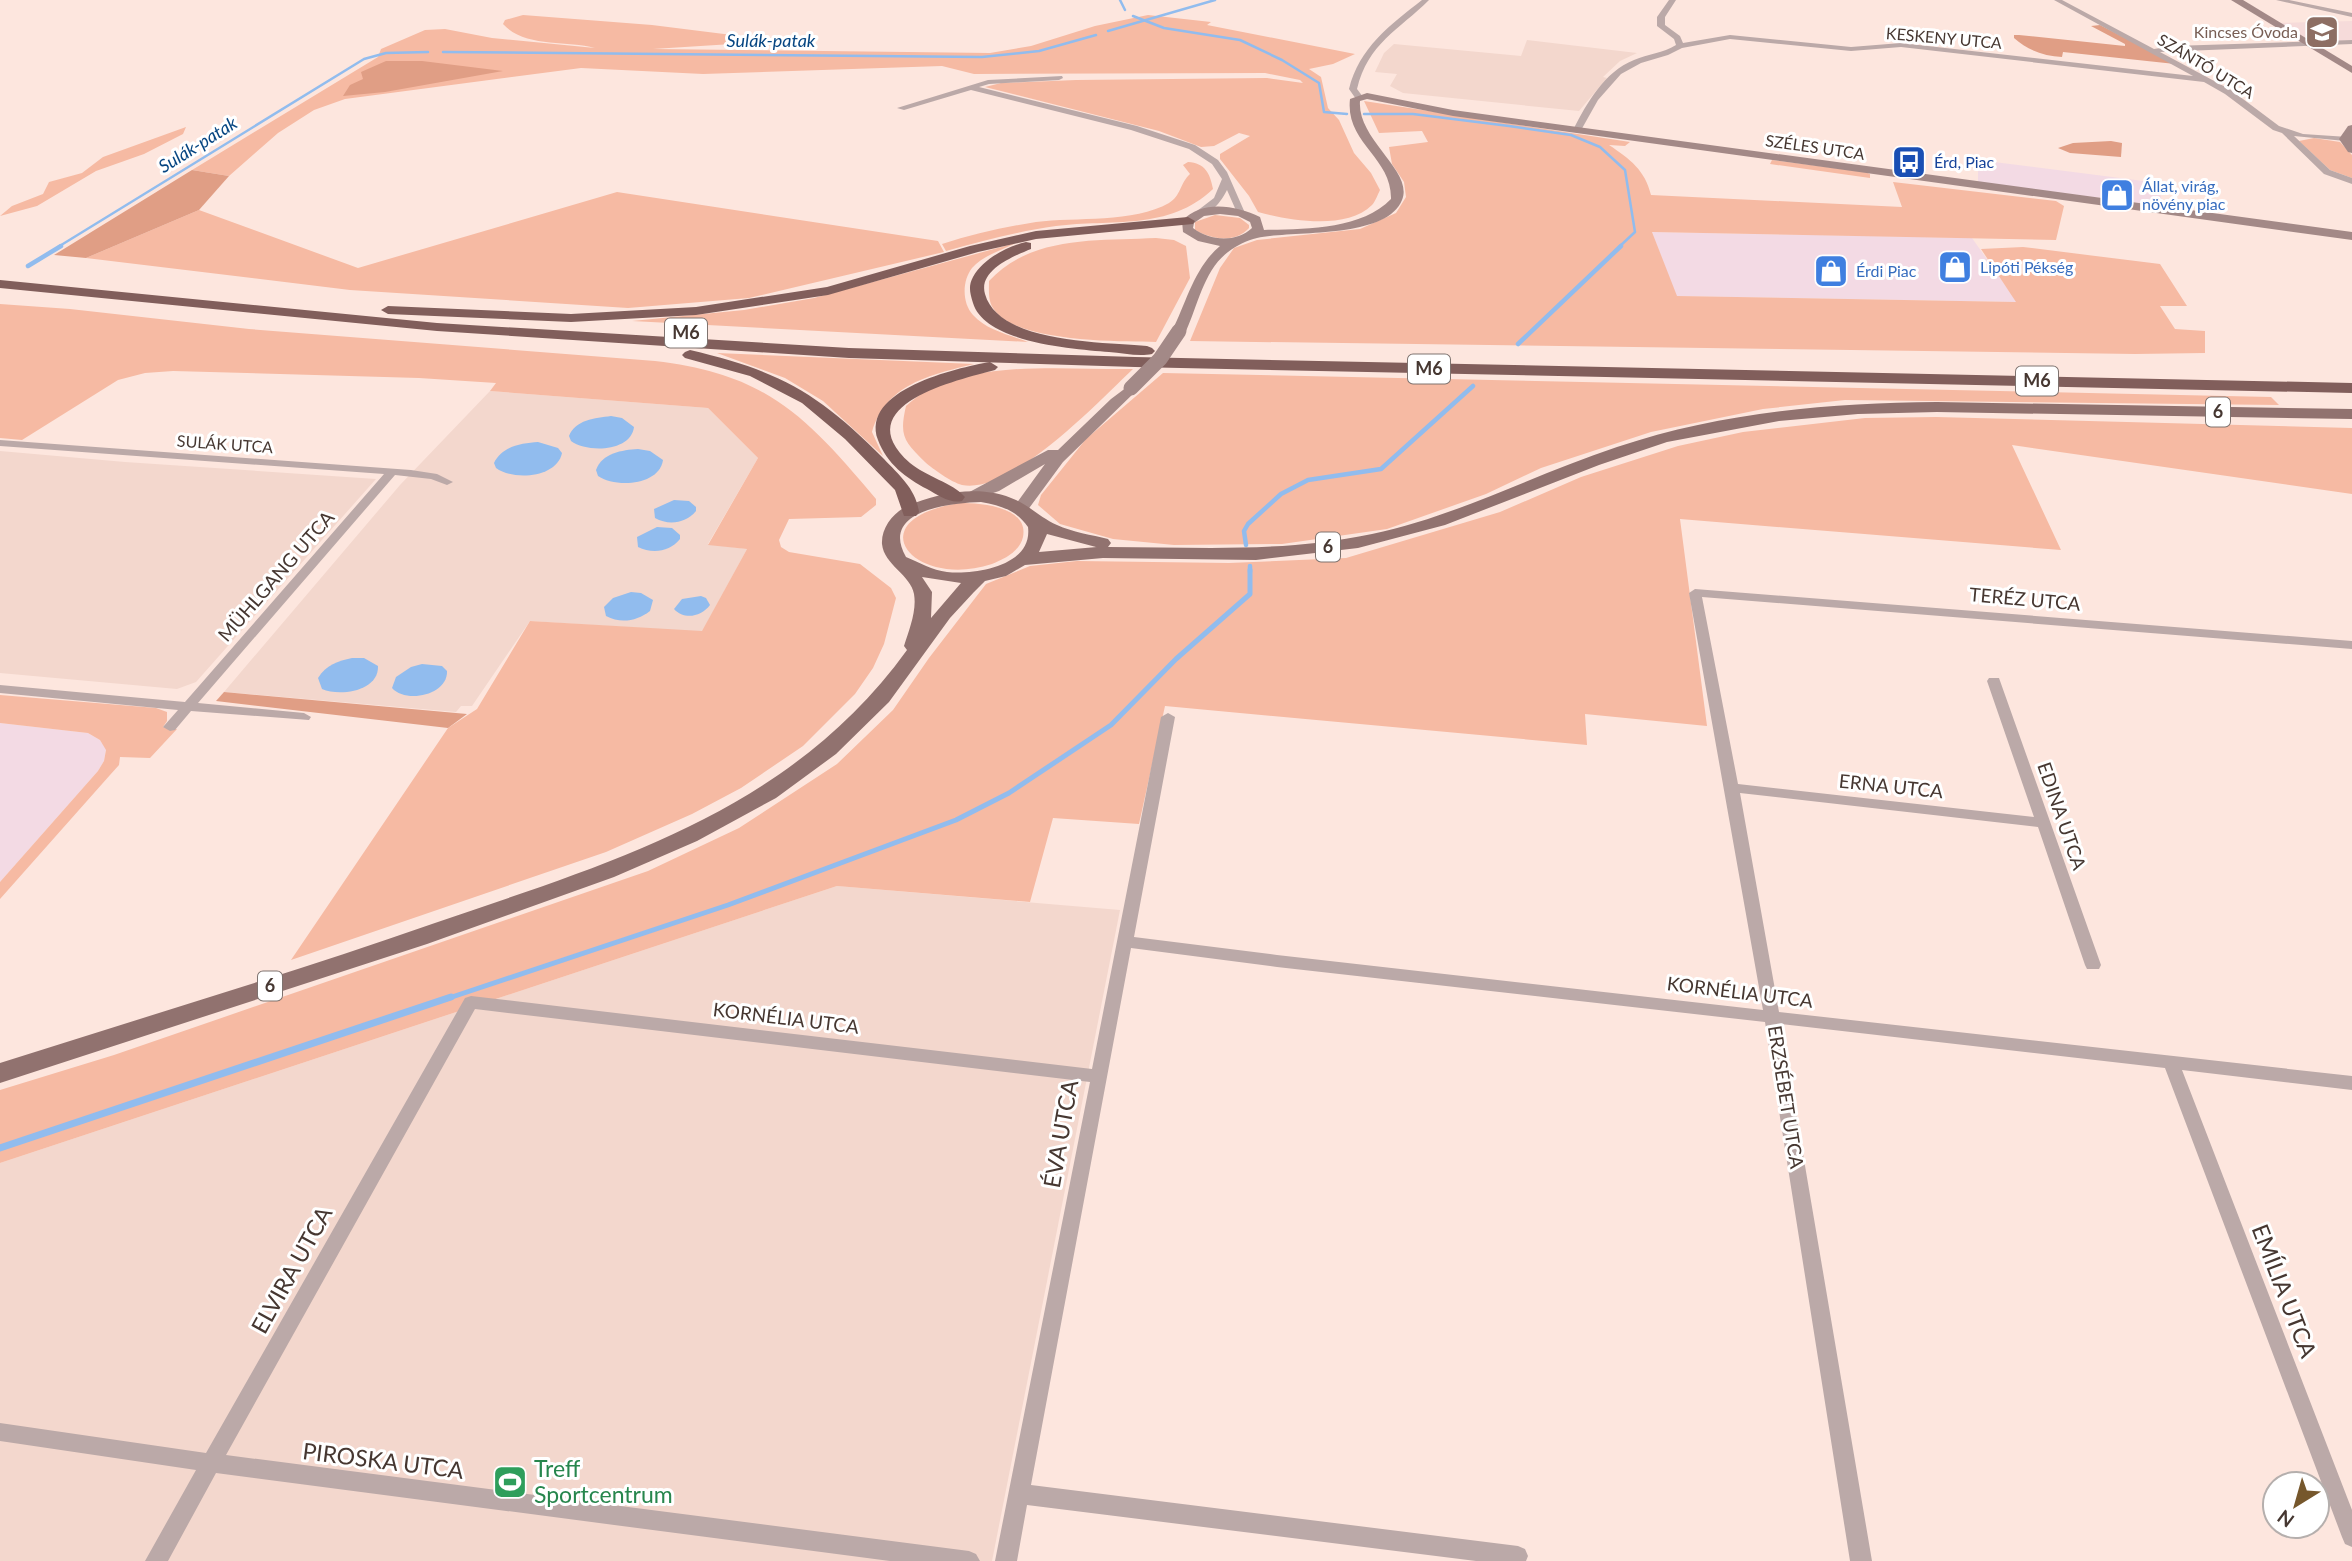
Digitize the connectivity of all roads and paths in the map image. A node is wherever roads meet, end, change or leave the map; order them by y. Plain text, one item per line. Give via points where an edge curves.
1 (1426, 0) edge
2 (1673, 0) edge
3 (2057, 0) edge
4 (2236, 0) edge
5 (2279, 0) edge
6 (2352, 15) edge
7 (2352, 42) edge
8 (2308, 43) junction
9 (1680, 46) junction
10 (2156, 51) junction
11 (2352, 70) edge
12 (1059, 78) dead end
13 (2206, 80) junction
14 (970, 86) junction
15 (1359, 97) junction
16 (901, 108) dead end
17 (2352, 128) edge
18 (1577, 130) junction
19 (2285, 132) junction
20 (2349, 144) edge
21 (1226, 180) junction
22 (2349, 184) edge
23 (1241, 213) junction
24 (1256, 220) junction
25 (1194, 226) junction
26 (1320, 229) junction
27 (1255, 234) junction
28 (2352, 236) edge
29 (1238, 240) junction
30 (1207, 264) junction
31 (0, 273) edge
32 (0, 284) edge
33 (373, 311) junction
34 (508, 332) junction
35 (1149, 351) junction
36 (1135, 362) junction
37 (2352, 376) edge
38 (2352, 388) edge
39 (2352, 414) edge
40 (1074, 439) junction
41 (0, 443) edge
42 (391, 472) junction
43 (447, 482) dead end
44 (963, 497) junction
45 (910, 512) junction
46 (1027, 514) junction
47 (1138, 551) junction
48 (1022, 559) junction
49 (902, 562) junction
50 (980, 576) junction
51 (1695, 593) joint
52 (2351, 646) edge
53 (910, 658) junction
54 (1994, 681) dead end
55 (0, 689) edge
56 (189, 706) junction
57 (304, 717) dead end
58 (1168, 717) dead end
59 (170, 727) dead end
60 (1734, 788) junction
61 (2044, 823) junction
62 (1124, 940) junction
63 (2092, 965) dead end
64 (471, 1002) joint
65 (1773, 1017) junction
66 (2171, 1062) junction
67 (0, 1073) edge
68 (1097, 1076) junction
69 (2352, 1083) edge
70 (0, 1432) edge
71 (212, 1463) junction
72 (1021, 1494) junction
73 (2352, 1537) edge
74 (1518, 1556) dead end
75 (156, 1561) edge
76 (969, 1561) edge
77 (1006, 1561) edge
78 (1861, 1561) edge

1 - 15 street via 1378,40 1365,57 1354,81
2 - 9 street via 1661,17 1661,26
3 - 10 street, SZÁNTÓ UTCA
4 - 8 street
5 - 6 street
7 - 8 street
8 - 10 street
8 - 11 street
9 - 13 street, KESKENY UTCA via 1730,37 1851,49 1901,46
9 - 18 street, KESKENY UTCA via 1615,73
10 - 13 street, SZÁNTÓ UTCA
12 - 14 street
13 - 19 street, SZÁNTÓ UTCA
14 - 16 street
14 - 21 street via 1166,137 1204,154
15 - 18 street, SZÉLES UTCA
15 - 26 street via 1354,102 1358,122 1394,176 1398,197 1370,219
17 - 20 street
18 - 28 street, SZÉLES UTCA
19 - 20 street, SZÁNTÓ UTCA
19 - 22 street via 2320,166
21 - 23 street
21 - 25 street via 1223,194
23 - 24 street
23 - 25 street via 1220,210
24 - 26 street
24 - 27 street
25 - 29 street via 1216,241
25 - 30 street
25 - 33 highway via 1036,235 839,288 696,311 571,318
25 - 35 highway via 1045,242 1003,257 978,280 980,307 1009,328 1050,341
26 - 27 street
27 - 29 street
29 - 30 street
30 - 40 street, bridge via 1179,331 1160,359
31 - 33 highway, M6
32 - 34 highway, M6
33 - 35 highway, M6 via 795,340
34 - 36 highway, M6 via 777,349
34 - 45 highway via 691,355 778,383 811,402 882,467 902,488
35 - 37 highway, M6
36 - 38 highway, M6
36 - 44 highway via 983,368 930,382 904,397 884,427 890,451 911,473
39 - 47 main road, 6 via 1937,407 1812,412 1667,437 1554,474 1438,523 1377,538 1266,553
40 - 44 street via 993,488
40 - 46 street via 1045,472
41 - 42 street, SULÁK UTCA
42 - 43 street, SULÁK UTCA
42 - 56 street, MÜHLGANG UTCA
44 - 45 main road, 6 via 931,502
44 - 46 main road, 6 via 998,499
45 - 49 main road, 6 via 898,522 890,540
46 - 47 main road, 6 via 1053,530
46 - 48 main road via 1038,529 1038,540
47 - 48 main road, 6 via 1070,552
48 - 50 main road, 6
49 - 50 main road, 6 via 936,576
49 - 53 main road, 6 via 923,592 922,619
50 - 53 main road, 6 via 951,604
51 - 52 street, TERÉZ UTCA
51 - 60 street, ERZSÉBET UTCA
53 - 67 main road, 6 via 876,704 806,767 742,809 676,842 399,945
54 - 61 street, EDINA UTCA
55 - 56 street
56 - 57 street
56 - 59 street, MÜHLGANG UTCA
58 - 62 street, ÉVA UTCA
60 - 61 street, ERNA UTCA
60 - 65 street, ERZSÉBET UTCA
61 - 63 street, EDINA UTCA
62 - 65 street, KORNÉLIA UTCA
62 - 68 street, ÉVA UTCA
64 - 68 street, KORNÉLIA UTCA
64 - 71 street, ELVIRA UTCA
65 - 66 street, KORNÉLIA UTCA
65 - 78 street, ERZSÉBET UTCA
66 - 69 street, KORNÉLIA UTCA
66 - 73 street, EMÍLIA UTCA
68 - 72 street, ÉVA UTCA
70 - 71 street, PIROSKA UTCA
71 - 75 street, ELVIRA UTCA
71 - 76 street, PIROSKA UTCA
72 - 74 street
72 - 77 street, ÉVA UTCA

